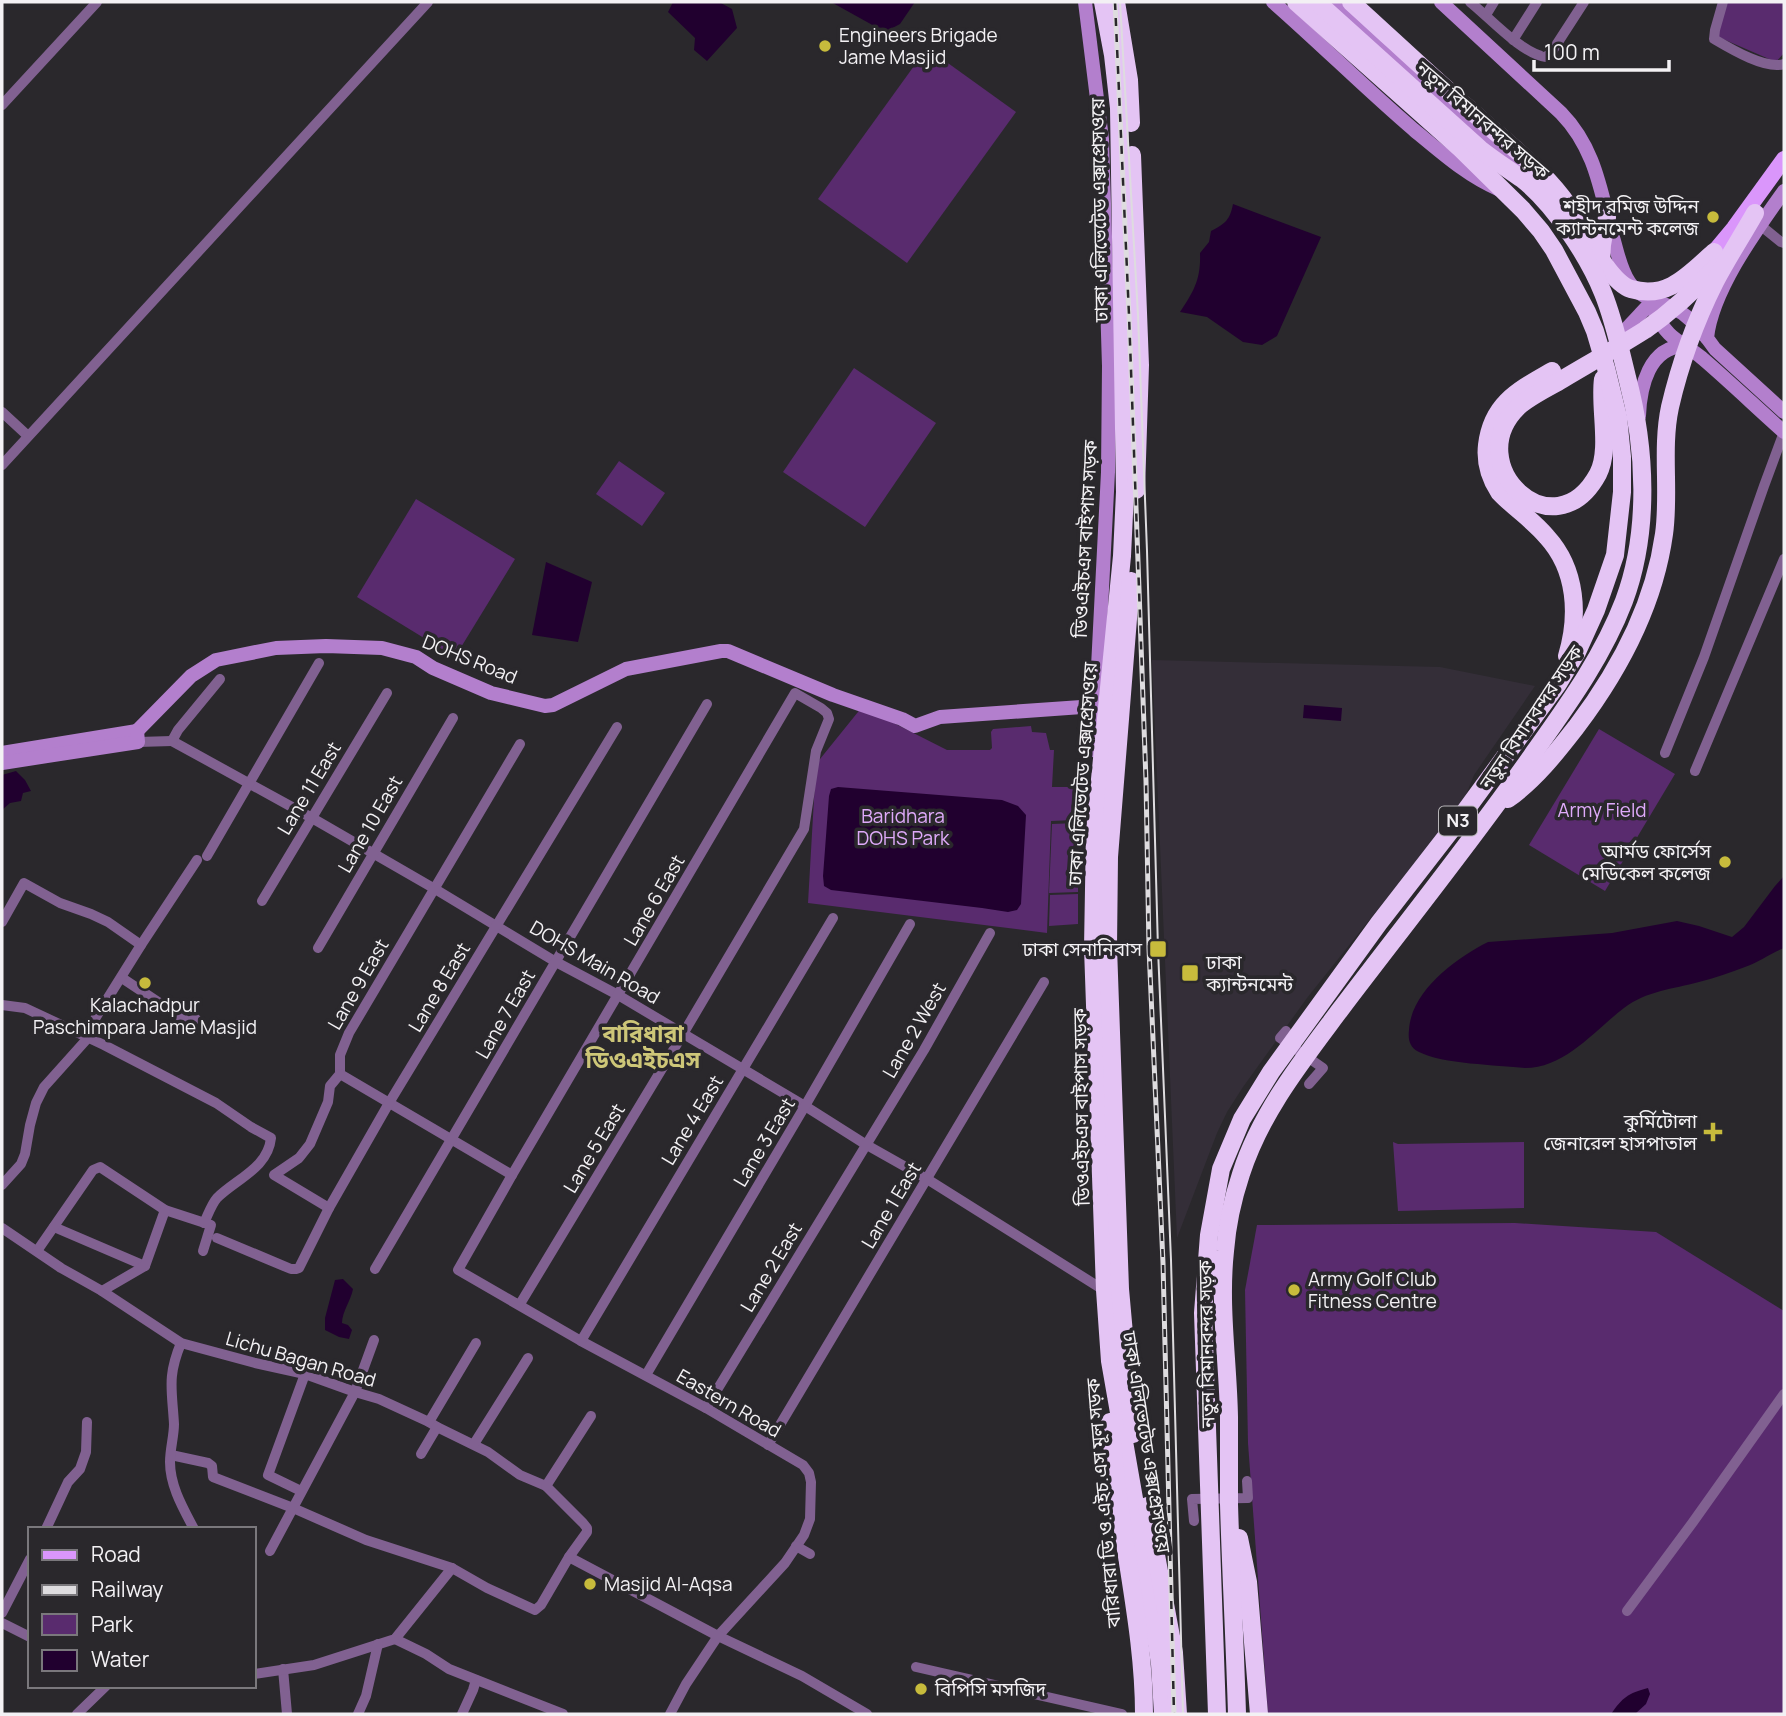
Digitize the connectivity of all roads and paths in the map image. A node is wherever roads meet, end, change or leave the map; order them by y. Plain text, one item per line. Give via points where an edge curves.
1 (97, 2) edge
2 (428, 2) edge
3 (1085, 2) edge
4 (1103, 2) edge
5 (1116, 2) edge
6 (1273, 2) edge
7 (1296, 2) edge
8 (1334, 2) edge
9 (1351, 2) edge
10 (1441, 2) edge
11 (1470, 2) edge
12 (1494, 2) edge
13 (1537, 2) edge
14 (1584, 2) edge
15 (1723, 2) edge
16 (1314, 9) edge
17 (1486, 15) junction
18 (1513, 40) junction
19 (1784, 64) edge
20 (2, 105) edge
21 (1784, 149) edge
22 (1784, 159) edge
23 (1784, 174) edge
24 (1523, 180) junction
25 (1784, 191) edge
26 (1506, 193) junction
27 (1607, 217) junction
28 (1758, 219) junction
29 (1784, 243) edge
30 (1714, 253) junction
31 (1603, 292) junction
32 (1652, 301) junction
33 (1617, 339) junction
34 (1711, 343) junction
35 (1684, 346) junction
36 (1606, 369) junction
37 (1784, 411) edge
38 (2, 412) edge
39 (1638, 428) junction
40 (1784, 432) edge
41 (28, 436) junction
42 (2, 465) edge
43 (1784, 559) edge
44 (320, 663) dead end
45 (220, 679) dead end
46 (1558, 684) junction
47 (387, 693) dead end
48 (795, 693) joint
49 (707, 704) dead end
50 (1096, 706) junction
51 (453, 719) dead end
52 (617, 727) dead end
53 (137, 737) junction
54 (172, 741) junction
55 (520, 744) dead end
56 (2, 752) edge
57 (1665, 753) dead end
58 (2, 763) edge
59 (1695, 771) dead end
60 (248, 784) junction
61 (1494, 808) junction
62 (312, 818) junction
63 (374, 853) junction
64 (435, 888) junction
65 (262, 901) dead end
66 (833, 918) dead end
67 (2, 922) edge
68 (910, 924) dead end
69 (497, 925) junction
70 (1376, 928) junction
71 (990, 933) dead end
72 (1392, 941) junction
73 (141, 945) junction
74 (318, 948) dead end
75 (556, 962) junction
76 (122, 978) junction
77 (1044, 982) dead end
78 (618, 995) junction
79 (2, 1005) edge
80 (197, 1019) dead end
81 (683, 1034) junction
82 (1283, 1035) dead end
83 (87, 1039) junction
84 (743, 1069) junction
85 (340, 1074) junction
86 (1309, 1084) dead end
87 (389, 1103) junction
88 (806, 1106) junction
89 (452, 1140) junction
90 (866, 1144) junction
91 (512, 1175) junction
92 (927, 1179) junction
93 (2, 1185) edge
94 (329, 1208) junction
95 (165, 1210) junction
96 (204, 1223) junction
97 (54, 1227) junction
98 (2, 1228) edge
99 (217, 1238) dead end
100 (37, 1251) junction
101 (203, 1251) dead end
102 (145, 1266) junction
103 (375, 1269) dead end
104 (458, 1270) joint
105 (1102, 1289) junction
106 (102, 1292) junction
107 (520, 1304) junction
108 (374, 1340) dead end
109 (581, 1341) junction
110 (181, 1343) junction
111 (476, 1343) dead end
112 (528, 1358) dead end
113 (1110, 1361) junction
114 (305, 1374) junction
115 (646, 1375) junction
116 (355, 1392) junction
117 (1784, 1394) edge
118 (706, 1408) junction
119 (591, 1416) dead end
120 (87, 1422) dead end
121 (433, 1424) junction
122 (474, 1444) junction
123 (768, 1445) junction
124 (421, 1454) dead end
125 (171, 1455) junction
126 (1247, 1481) dead end
127 (546, 1486) junction
128 (301, 1491) junction
129 (1230, 1505) junction
130 (293, 1508) junction
131 (1194, 1521) dead end
132 (47, 1527) edge
133 (193, 1527) edge
134 (796, 1546) junction
135 (271, 1551) dead end
136 (810, 1554) dead end
137 (569, 1557) junction
138 (28, 1563) edge
139 (452, 1568) junction
140 (1627, 1611) dead end
141 (2, 1613) edge
142 (2, 1623) edge
143 (28, 1636) edge
144 (718, 1636) junction
145 (396, 1639) junction
146 (378, 1644) junction
147 (916, 1667) dead end
148 (283, 1670) junction
149 (256, 1674) edge
150 (476, 1680) junction
151 (104, 1688) edge
152 (77, 1714) edge
153 (286, 1714) edge
154 (358, 1714) edge
155 (463, 1714) edge
156 (562, 1714) edge
157 (670, 1714) edge
158 (867, 1714) edge
159 (1122, 1714) edge
160 (1139, 1714) edge
161 (1144, 1714) edge
162 (1163, 1714) edge
163 (1178, 1714) edge
164 (1217, 1714) edge
165 (1237, 1714) edge
166 (1259, 1714) edge

1 - 20 street
2 - 41 street
3 - 50 street, ডিওএইচএস বাইপাস সড়ক via 1102,139 1109,424
4 - 113 highway, ঢাকা এলিভেটেড এক্সপ্রেসওয়ে via 1119,108 1125,492 1095,830 1093,922
5 - 163 highway, ঢাকা এলিভেটেড এক্সপ্রেসওয়ে via 1130,90 1140,365 1135,538 1109,857 1109,988 1120,1289 1132,1417 1174,1653
6 - 26 street via 1454,164
7 - 16 highway, নতুন বিমানবন্দর সড়ক
8 - 24 street via 1483,134
9 - 30 highway via 1547,180 1620,284 1633,290 1665,290
10 - 27 street via 1573,125 1587,148
11 - 17 street
12 - 17 street
13 - 18 street
14 - 18 street via 1546,57
15 - 19 street via 1714,38 1769,66
16 - 24 highway, নতুন বিমানবন্দর সড়ক / N3
16 - 26 highway, নতুন বিমানবন্দর সড়ক / N3
17 - 18 street
21 - 32 street via 1705,252
22 - 30 main road
23 - 28 main road
24 - 31 highway, নতুন বিমানবন্দর সড়ক / N3 via 1564,225
25 - 28 street
26 - 36 highway, নতুন বিমানবন্দর সড়ক / N3 via 1541,232 1568,274 1595,331
27 - 31 highway via 1602,245
27 - 32 street via 1624,275
28 - 29 street
28 - 34 street via 1720,295 1708,328
28 - 36 highway via 1678,305 1519,406 1501,437 1499,454 1503,471 1526,499 1548,506 1572,502 1590,486 1600,469 1604,444
28 - 61 highway via 1716,281 1681,364 1666,432 1665,532 1644,610 1608,683 1560,749 1526,785
30 - 46 highway via 1660,309 1518,391 1495,415 1486,452 1493,483 1558,551 1574,597 1570,645
31 - 33 highway, নতুন বিমানবন্দর সড়ক / N3
32 - 33 street
32 - 34 street via 1676,309
32 - 35 street via 1667,333
33 - 39 highway, নতুন বিমানবন্দর সড়ক / N3
34 - 37 street
35 - 39 street via 1664,350 1654,360 1641,394
35 - 40 street
36 - 46 highway, নতুন বিমানবন্দর সড়ক / N3 via 1622,457 1615,555 1589,629
38 - 41 street
39 - 61 highway, নতুন বিমানবন্দর সড়ক / N3 via 1640,527 1624,601 1587,677
40 - 57 street
41 - 42 street
43 - 59 street
44 - 60 street
45 - 54 street
46 - 70 highway, নতুন বিমানবন্দর সড়ক / N3
47 - 62 street, Lane 11 East
48 - 78 street, Lane 6 East
48 - 81 street, Lane 5 East via 821,708 829,719 816,751 804,829
49 - 75 street, Lane 7 East
50 - 53 street, DOHS Road via 940,717 915,726 721,650 626,669 545,706 491,693 416,657 382,648 326,646 276,648 216,660 191,676
50 - 105 street, ডিওএইচএস বাইপাস সড়ক
51 - 63 street, Lane 10 East
52 - 69 street, Lane 8 East
53 - 54 street
53 - 56 street
53 - 58 street
54 - 60 street, DOHS Main Road
55 - 64 street, Lane 9 East
60 - 62 street, DOHS Main Road
60 - 73 street
61 - 72 highway, নতুন বিমানবন্দর সড়ক / N3
62 - 63 street, DOHS Main Road
62 - 65 street, Lane 11 East
63 - 64 street, DOHS Main Road
63 - 74 street, Lane 10 East
64 - 69 street, DOHS Main Road
64 - 85 street, Lane 9 East via 349,1033 340,1055
66 - 84 street, Lane 4 East
67 - 73 street via 24,883 108,922
68 - 88 street, Lane 3 East
69 - 75 street, DOHS Main Road
69 - 87 street, Lane 8 East
70 - 72 highway
70 - 164 highway, নতুন বিমানবন্দর সড়ক / N3 via 1252,1101 1228,1150 1214,1202 1203,1313
71 - 90 street, Lane 2 West
72 - 129 highway, নতুন বিমানবন্দর সড়ক / N3 via 1291,1076 1262,1123 1241,1175 1225,1248 1223,1284
73 - 76 street
75 - 78 street, DOHS Main Road
75 - 89 street, Lane 7 East
76 - 80 street via 188,1022
76 - 83 street
77 - 92 street, Lane 1 East
78 - 81 street, DOHS Main Road
78 - 91 street, Lane 6 East
79 - 83 street via 25,1008
81 - 84 street, DOHS Main Road
81 - 107 street, Lane 5 East
82 - 86 street via 1323,1068
83 - 93 street via 44,1087 25,1154
83 - 96 street via 216,1103 271,1138 256,1168 218,1198
84 - 88 street, DOHS Main Road
84 - 109 street, Lane 4 East
85 - 87 street
85 - 94 street, Lane 9 East via 330,1086 310,1144 274,1175
87 - 89 street
87 - 94 street, Lane 8 East
88 - 90 street, DOHS Main Road
88 - 115 street, Lane 3 East
89 - 91 street
89 - 103 street, Lane 7 East
90 - 92 street, DOHS Main Road
90 - 118 street, Lane 2 East
91 - 104 street, Lane 6 East
92 - 105 street, DOHS Main Road
92 - 123 street, Lane 1 East
94 - 99 street, Lane 8 East via 296,1269
95 - 96 street
95 - 97 street via 100,1167 93,1170
95 - 102 street
96 - 101 street via 211,1225
97 - 100 street
97 - 102 street
98 - 100 street, Lichu Bagan Road
100 - 106 street, Lichu Bagan Road
102 - 106 street
104 - 107 street, Eastern Road
105 - 160 street, বারিধারা ডি.ও.এইচ.এস মূল সড়ক via 1124,1491
106 - 110 street, Lichu Bagan Road
107 - 109 street, Eastern Road
108 - 116 street
109 - 115 street, Eastern Road
110 - 114 street, Lichu Bagan Road
110 - 125 street via 171,1374
111 - 121 street
112 - 122 street
113 - 161 highway via 1112,1446 1137,1618
113 - 162 highway, ঢাকা এলিভেটেড এক্সপ্রেসওয়ে via 1144,1556
114 - 116 street, Lichu Bagan Road
114 - 128 street via 268,1475
115 - 118 street, Eastern Road
116 - 121 street, Lichu Bagan Road
116 - 128 street
117 - 140 street
118 - 123 street, Eastern Road
119 - 127 street
120 - 132 street via 80,1469 68,1482
121 - 122 street, Lichu Bagan Road
121 - 124 street
122 - 127 street, Lichu Bagan Road via 520,1475
123 - 134 street, Eastern Road via 809,1473 810,1519
125 - 130 street via 208,1463 213,1477
125 - 133 street via 177,1495
126 - 131 street via 1248,1498 1192,1499
127 - 137 street, Lichu Bagan Road via 587,1528
128 - 130 street
129 - 165 highway, নতুন বিমানবন্দর সড়ক / N3
129 - 166 highway via 1248,1582
130 - 135 street
130 - 139 street via 366,1540
134 - 136 street
134 - 144 street, Eastern Road
137 - 139 street via 535,1610
137 - 144 street
138 - 141 street
139 - 145 street
142 - 143 street
144 - 157 street, Eastern Road
144 - 158 street via 802,1676
145 - 146 street
145 - 150 street
146 - 148 street
146 - 154 street
147 - 159 street
148 - 149 street
148 - 153 street
150 - 155 street
150 - 156 street
151 - 152 street

